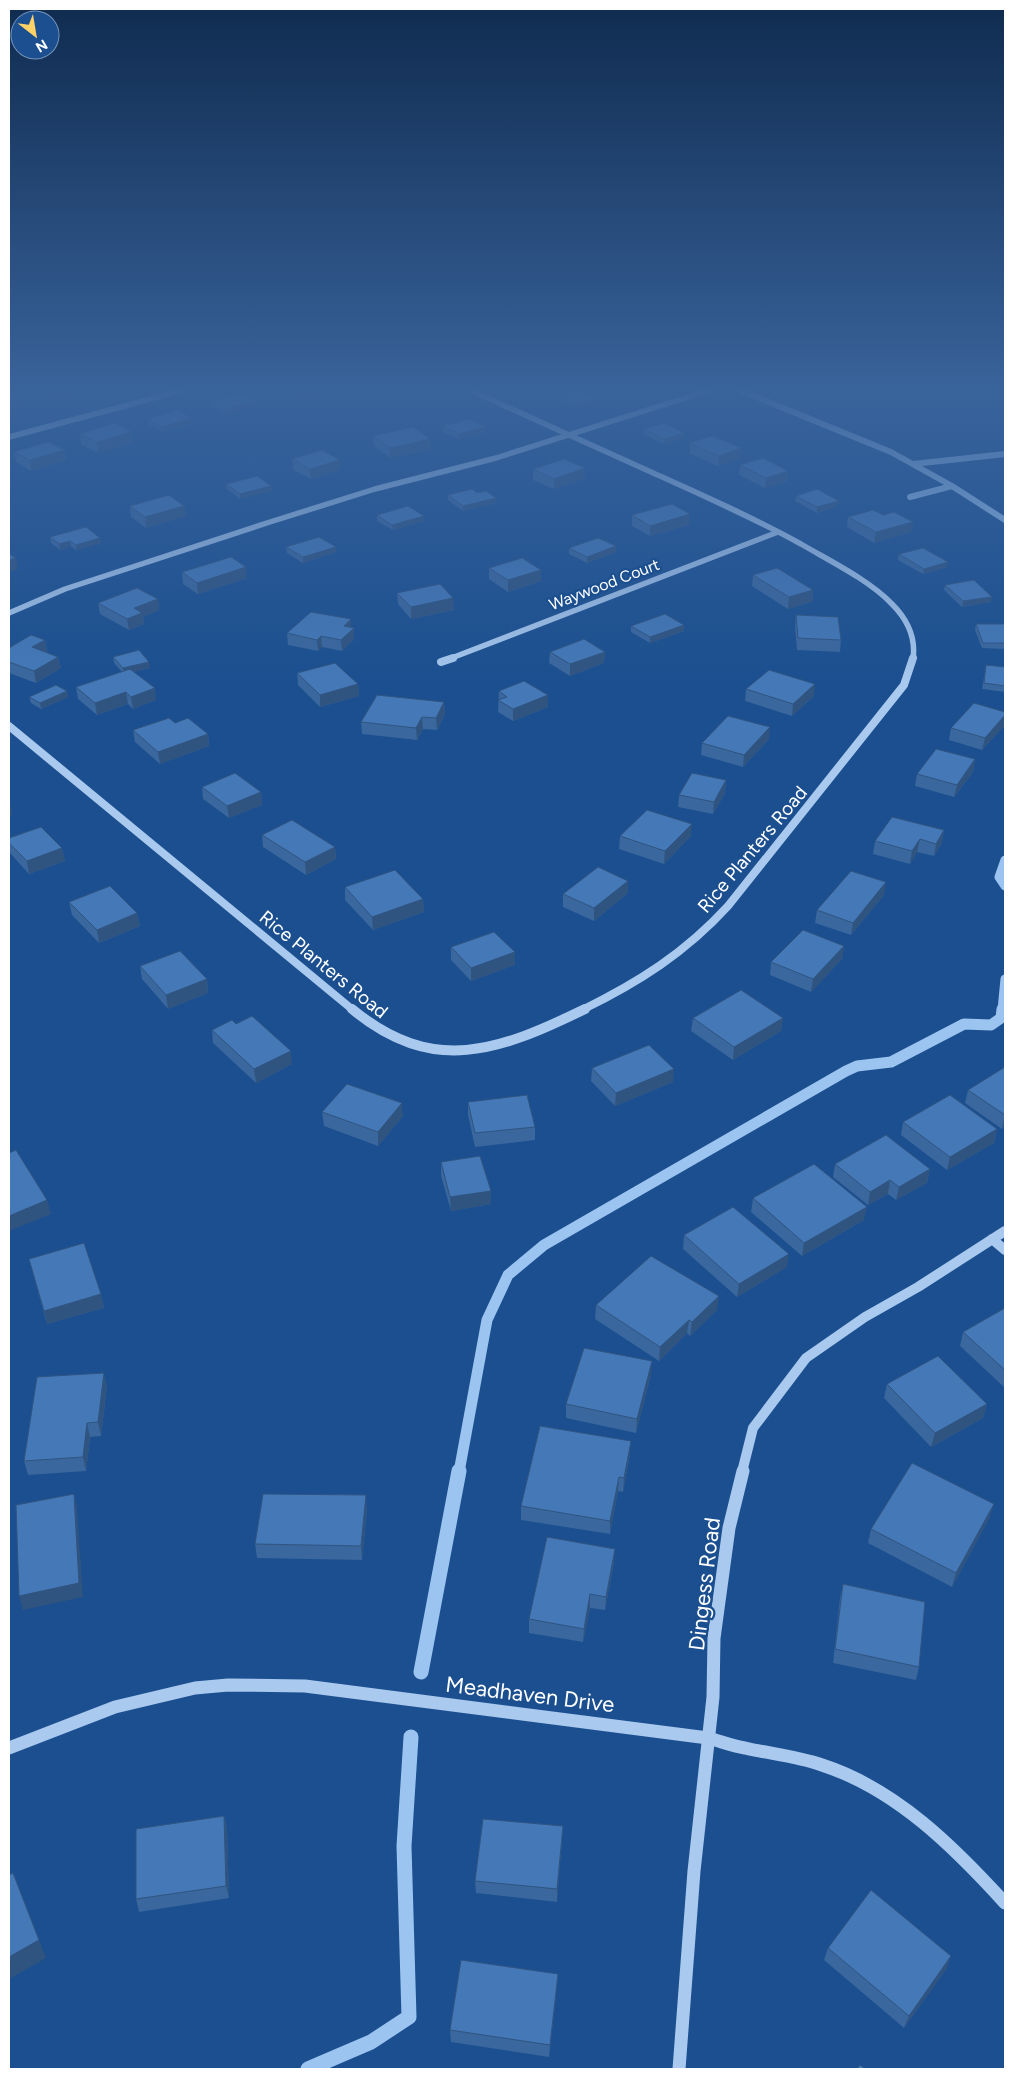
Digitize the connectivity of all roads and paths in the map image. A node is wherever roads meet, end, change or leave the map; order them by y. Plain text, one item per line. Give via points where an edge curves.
1 (383, 488) edge
2 (684, 488) edge
3 (778, 532) junction
4 (9, 613) edge
5 (440, 662) dead end
6 (9, 726) edge
7 (1005, 1231) edge
8 (992, 1240) junction
9 (1005, 1250) edge
10 (708, 1738) junction
11 (9, 1748) edge
12 (1005, 1903) edge
13 (678, 2069) edge

1 - 4 street via 65,589
2 - 3 street, Rice Planters Road
3 - 5 street, Waywood Court
3 - 6 street, Rice Planters Road via 858,579 898,610 914,644 913,664 904,685 752,879 720,916 684,949 644,977 599,1002 541,1030 492,1048 465,1052 434,1051 393,1038 371,1025
7 - 8 street, Dingess Road
8 - 9 street
8 - 10 street, Dingess Road via 865,1317 806,1358 753,1428 729,1528 714,1638 713,1698
10 - 11 street, Meadhaven Drive via 305,1686 228,1686 194,1688 115,1707
10 - 12 street, Meadhaven Drive via 793,1756 841,1772 893,1801 940,1836
10 - 13 street, Dingess Road

